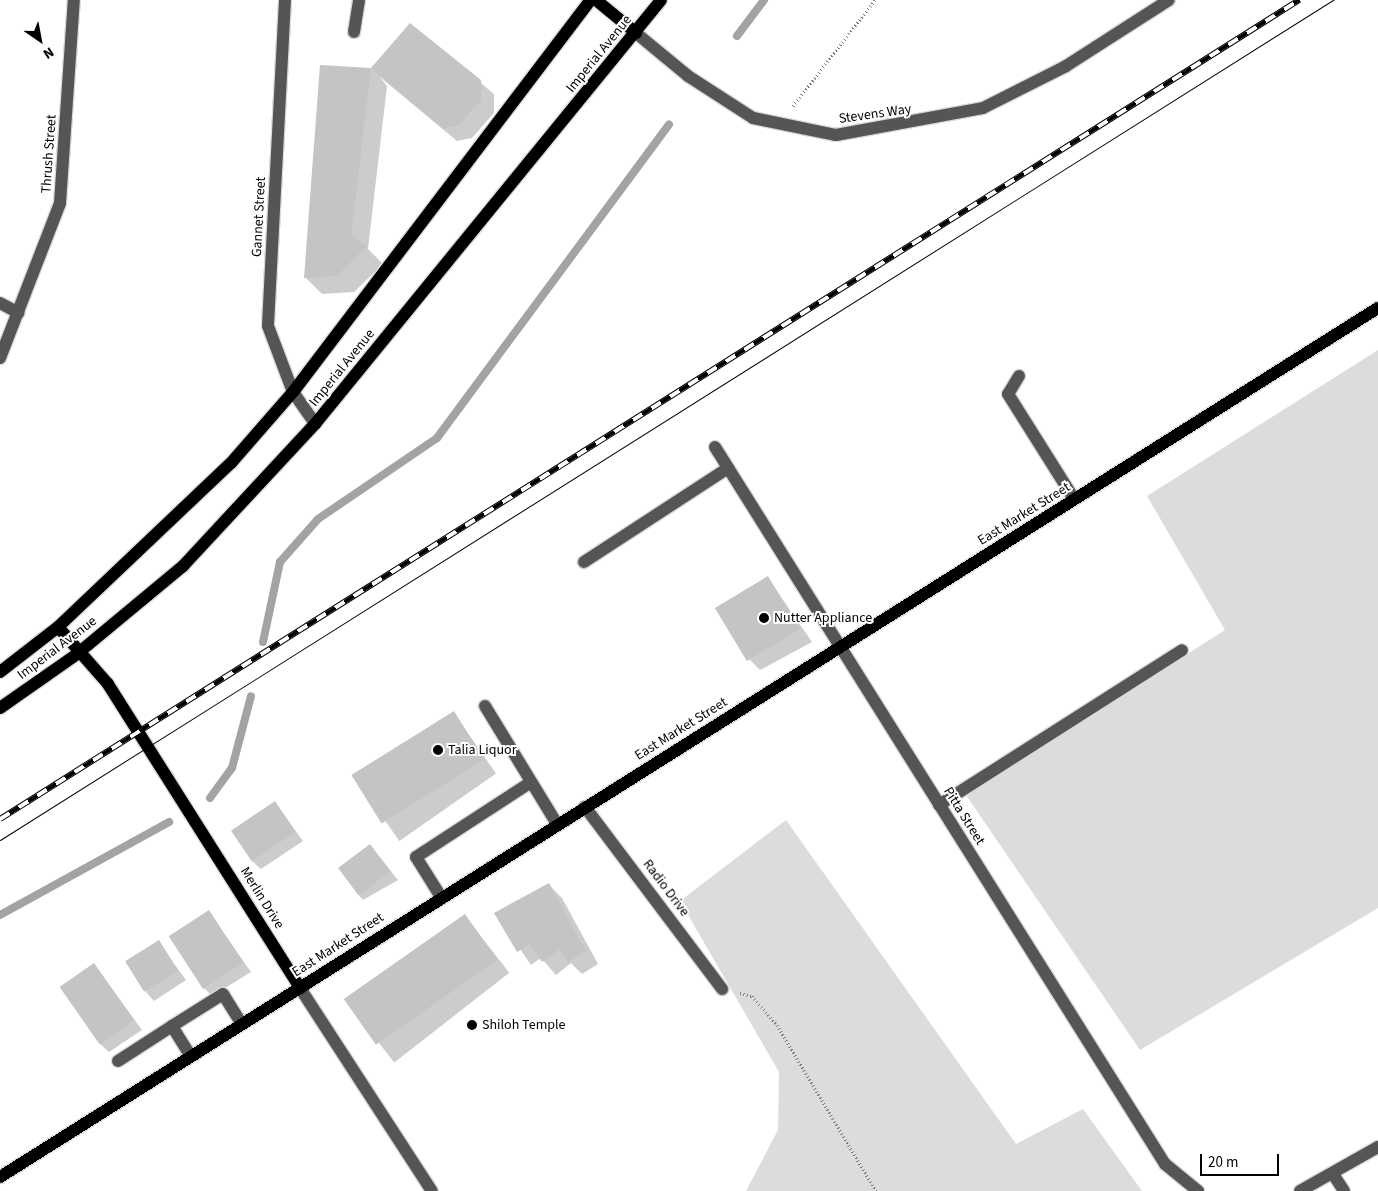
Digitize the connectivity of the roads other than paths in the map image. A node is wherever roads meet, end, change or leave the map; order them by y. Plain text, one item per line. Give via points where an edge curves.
1 (74, 0) edge
2 (285, 0) edge
3 (359, 0) edge
4 (590, 0) edge
5 (596, 0) edge
6 (661, 0) edge
7 (1170, 0) edge
8 (354, 32) dead end
9 (636, 33) junction
10 (0, 303) edge
11 (1378, 308) edge
12 (19, 313) junction
13 (0, 358) edge
14 (1019, 376) dead end
15 (293, 392) junction
16 (315, 424) junction
17 (715, 448) dead end
18 (728, 468) junction
19 (1074, 499) junction
20 (584, 562) dead end
21 (58, 627) junction
22 (839, 649) junction
23 (1182, 650) dead end
24 (77, 654) junction
25 (0, 672) edge
26 (485, 706) dead end
27 (0, 708) edge
28 (531, 782) junction
29 (939, 805) junction
30 (585, 807) junction
31 (557, 824) junction
32 (441, 897) junction
33 (300, 988) junction
34 (722, 989) road end
35 (241, 1023) junction
36 (172, 1026) junction
37 (190, 1055) junction
38 (118, 1061) dead end
39 (1378, 1147) edge
40 (1333, 1174) junction
41 (0, 1177) edge
42 (432, 1191) edge
43 (1198, 1191) edge
44 (1300, 1191) edge
45 (1344, 1191) edge

1 - 12 street, Thrush Street via 60,203
2 - 15 street, Gannet Street via 268,326
3 - 8 street
4 - 15 main road, Imperial Avenue
5 - 9 main road, Stevens Way
6 - 9 main road, Imperial Avenue
7 - 9 street, Stevens Way via 1066,66 983,108 836,135 753,118 688,76
9 - 16 main road, Imperial Avenue
10 - 12 street
11 - 19 main road, East Market Street
12 - 13 street, Thrush Street
14 - 19 street via 1008,394
15 - 16 street, Gannet Street
15 - 21 main road, Imperial Avenue via 231,463
16 - 24 main road, Imperial Avenue via 183,566
17 - 18 street, Pitta Street
18 - 20 street
18 - 22 street, Pitta Street
19 - 22 main road, East Market Street
21 - 24 main road, Merlin Drive
21 - 25 main road, Imperial Avenue
22 - 29 street, Pitta Street
22 - 30 main road, East Market Street
23 - 29 street
24 - 27 main road, Imperial Avenue
24 - 33 main road, Merlin Drive via 108,684
26 - 28 street
28 - 31 street
28 - 32 street via 416,857
29 - 43 street, Pitta Street via 1165,1164
30 - 31 main road, East Market Street
30 - 34 street, Radio Drive
31 - 32 main road, East Market Street
32 - 33 main road, East Market Street
33 - 35 main road, East Market Street
33 - 42 street, Merlin Drive
35 - 36 street via 223,994
35 - 37 main road, East Market Street
36 - 37 street
36 - 38 street
37 - 41 main road, East Market Street
39 - 40 street
40 - 44 street
40 - 45 street

